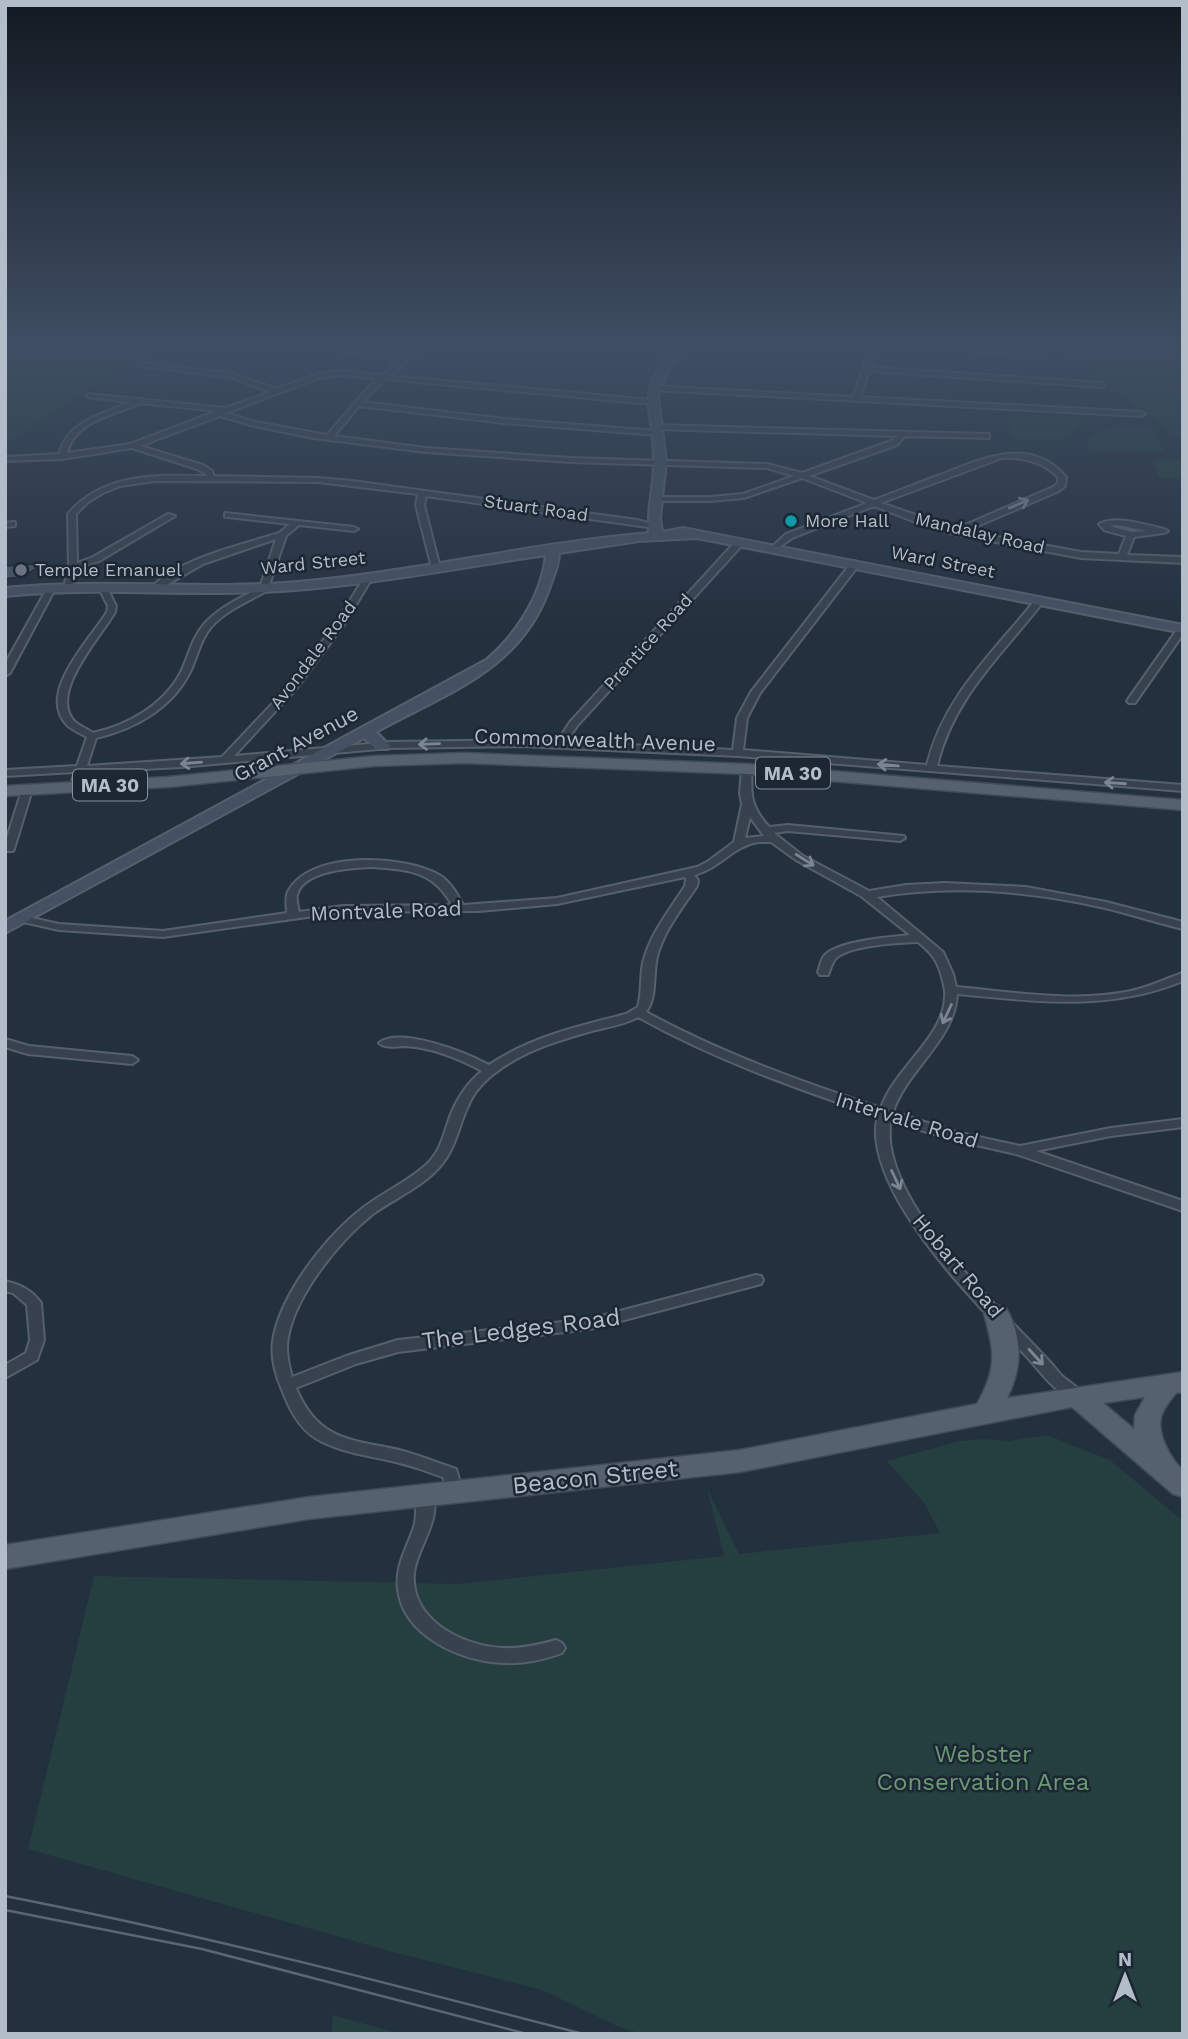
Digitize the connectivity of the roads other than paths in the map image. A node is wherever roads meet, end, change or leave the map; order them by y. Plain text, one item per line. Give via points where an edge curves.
1 (66, 440) edge
2 (148, 440) edge
3 (349, 440) edge
4 (658, 440) edge
5 (897, 440) edge
6 (132, 446) junction
7 (62, 457) junction
8 (5, 459) edge
9 (660, 463) junction
10 (801, 475) junction
11 (211, 478) junction
12 (423, 492) junction
13 (658, 499) junction
14 (873, 503) junction
15 (228, 515) dead end
16 (171, 516) dead end
17 (297, 523) junction
18 (354, 529) dead end
19 (655, 531) junction
20 (957, 532) junction
21 (282, 535) junction
22 (1131, 535) junction
23 (740, 542) junction
24 (775, 548) junction
25 (552, 550) junction
26 (1122, 558) junction
27 (1183, 561) edge
28 (855, 564) junction
29 (73, 567) junction
30 (436, 568) junction
31 (368, 578) junction
32 (52, 587) junction
33 (68, 587) junction
34 (103, 588) junction
35 (153, 589) junction
36 (264, 589) junction
37 (5, 592) edge
38 (1039, 601) junction
39 (1182, 629) edge
40 (5, 673) edge
41 (1132, 701) dead end
42 (366, 732) junction
43 (92, 736) junction
44 (560, 744) junction
45 (382, 746) junction
46 (333, 750) junction
47 (738, 753) junction
48 (228, 768) junction
49 (931, 768) junction
50 (299, 769) junction
51 (747, 769) junction
52 (5, 773) edge
53 (77, 779) junction
54 (1183, 788) edge
55 (27, 790) junction
56 (5, 791) edge
57 (252, 793) junction
58 (747, 805) junction
59 (1183, 806) edge
60 (770, 835) junction
61 (900, 838) dead end
62 (739, 841) junction
63 (9, 849) dead end
64 (688, 873) junction
65 (867, 895) junction
66 (459, 908) junction
67 (293, 914) junction
68 (23, 919) junction
69 (1183, 926) edge
70 (5, 929) edge
71 (921, 939) junction
72 (824, 972) dead end
73 (1183, 977) edge
74 (952, 990) junction
75 (639, 1013) junction
76 (5, 1043) edge
77 (385, 1043) dead end
78 (132, 1060) dead end
79 (490, 1070) junction
80 (883, 1114) junction
81 (1183, 1123) edge
82 (1019, 1150) junction
83 (1183, 1206) edge
84 (756, 1280) dead end
85 (5, 1286) edge
86 (997, 1314) junction
87 (5, 1372) edge
88 (1175, 1383) edge
89 (288, 1385) junction
90 (1077, 1397) junction
91 (986, 1412) junction
92 (1173, 1478) edge
93 (455, 1492) junction
94 (425, 1495) junction
95 (5, 1557) edge
96 (556, 1648) dead end

1 - 7 street
2 - 6 street
3 - 9 street via 498,456
4 - 9 street
5 - 10 street
6 - 7 street
6 - 11 street, Stuart Road via 200,467
7 - 8 street
9 - 10 street, Mandalay Road via 746,464
9 - 13 street
10 - 13 street via 737,498
10 - 14 street, Mandalay Road
11 - 12 street, Stuart Road via 318,480
11 - 29 street via 142,480 87,498 72,514
12 - 19 street, Stuart Road via 637,522
12 - 30 street via 420,505
13 - 19 street
14 - 20 street, Mandalay Road
20 -> 14 street via 1062,484 1062,477 1055,469 1019,456 989,458
14 - 24 street via 789,536
15 - 17 street
16 - 29 street via 96,559
17 - 18 street
17 - 21 street
19 - 23 street, Ward Street
19 - 25 street, Ward Street
20 - 26 street, Mandalay Road
21 - 35 street via 205,558
21 - 36 street
22 - 22 street via 1162,533 1164,531 1103,524
22 - 26 street
23 - 24 street, Ward Street
23 - 44 street, Prentice Road via 573,724
24 - 28 street, Ward Street
25 - 30 street, Ward Street
25 - 42 street, Grant Avenue via 535,611 519,640 491,663
26 - 27 street, Mandalay Road
28 - 38 street, Ward Street
28 - 47 street via 756,692 742,718
29 - 33 street
30 - 31 street, Ward Street
31 - 36 street, Ward Street
31 - 48 street, Avondale Road via 341,623
32 - 33 street, Ward Street
32 - 37 street, Ward Street
32 - 40 street
33 - 34 street, Ward Street
34 - 35 street, Ward Street
34 - 43 street via 111,612 62,686 59,698 68,720
35 - 36 street, Ward Street
36 - 43 street via 235,603 204,629 180,683 160,704 118,728
38 - 39 street, Ward Street
38 - 49 street via 959,701 936,745
39 - 41 street
42 - 45 street
42 - 46 street, Grant Avenue
43 - 53 street
44 -> 45 street, Commonwealth Avenue
44 - 47 street, Commonwealth Avenue
45 - 46 street, Commonwealth Avenue
46 - 48 street, Commonwealth Avenue
46 - 50 street, Grant Avenue
49 -> 47 street, Commonwealth Avenue
48 - 50 main road, Commonwealth Avenue / MA 30
48 - 53 main road, Commonwealth Avenue / MA 30
48 - 57 main road
54 -> 49 street, Commonwealth Avenue
50 - 51 main road, Commonwealth Avenue / MA 30 via 464,758
50 - 57 street, Grant Avenue
51 - 58 street
51 - 59 main road, Commonwealth Avenue / MA 30
52 - 53 street, Commonwealth Avenue
53 - 55 main road, Commonwealth Avenue / MA 30
55 - 56 main road, Commonwealth Avenue / MA 30
55 - 63 street
57 - 68 street, Grant Avenue
58 - 60 street
58 - 62 street
60 - 61 street via 788,828
60 - 62 street
60 -> 65 street
62 - 64 street, Montvale Road via 714,864
64 - 66 street, Montvale Road via 556,901
64 - 75 street via 691,886 657,936 645,1003
65 - 69 street via 919,887 1026,892 1120,908
65 - 71 street
66 - 67 street, Montvale Road
66 - 67 street via 443,883 427,872 368,863 322,870 303,880 289,895
67 - 68 street, Montvale Road via 163,934 59,927
68 - 70 street, Grant Avenue
71 - 72 street via 846,949 826,960
71 - 74 street via 939,955
73 - 74 street via 1142,993 1099,998
74 -> 80 street, Hobart Road via 946,1019 895,1087
75 - 79 street via 530,1048
75 - 80 street, Intervale Road via 773,1076
76 - 78 street via 21,1049
77 - 79 street via 427,1044
79 - 89 street via 462,1102 438,1161 356,1222 302,1290 282,1333 280,1354
80 - 82 street, Intervale Road
80 -> 86 street, Hobart Road via 889,1167 909,1207 934,1245
81 - 82 street
82 - 83 street, Intervale Road
84 - 89 street, The Ledges Road via 590,1324 398,1346
85 - 87 street via 18,1289 34,1303 37,1340 32,1356
86 -> 90 street, Hobart Road
86 - 91 main road via 1008,1365
88 - 90 main road, Beacon Street
88 - 92 main road via 1149,1410 1145,1423
89 - 93 street via 302,1413 322,1435 450,1474
90 - 91 main road, Beacon Street
90 - 92 main road
91 - 93 main road, Beacon Street via 750,1459
93 - 94 main road, Beacon Street
94 - 95 main road, Beacon Street via 289,1511
94 - 96 street via 424,1528 408,1563 406,1583 410,1603 423,1622 452,1643 495,1655

